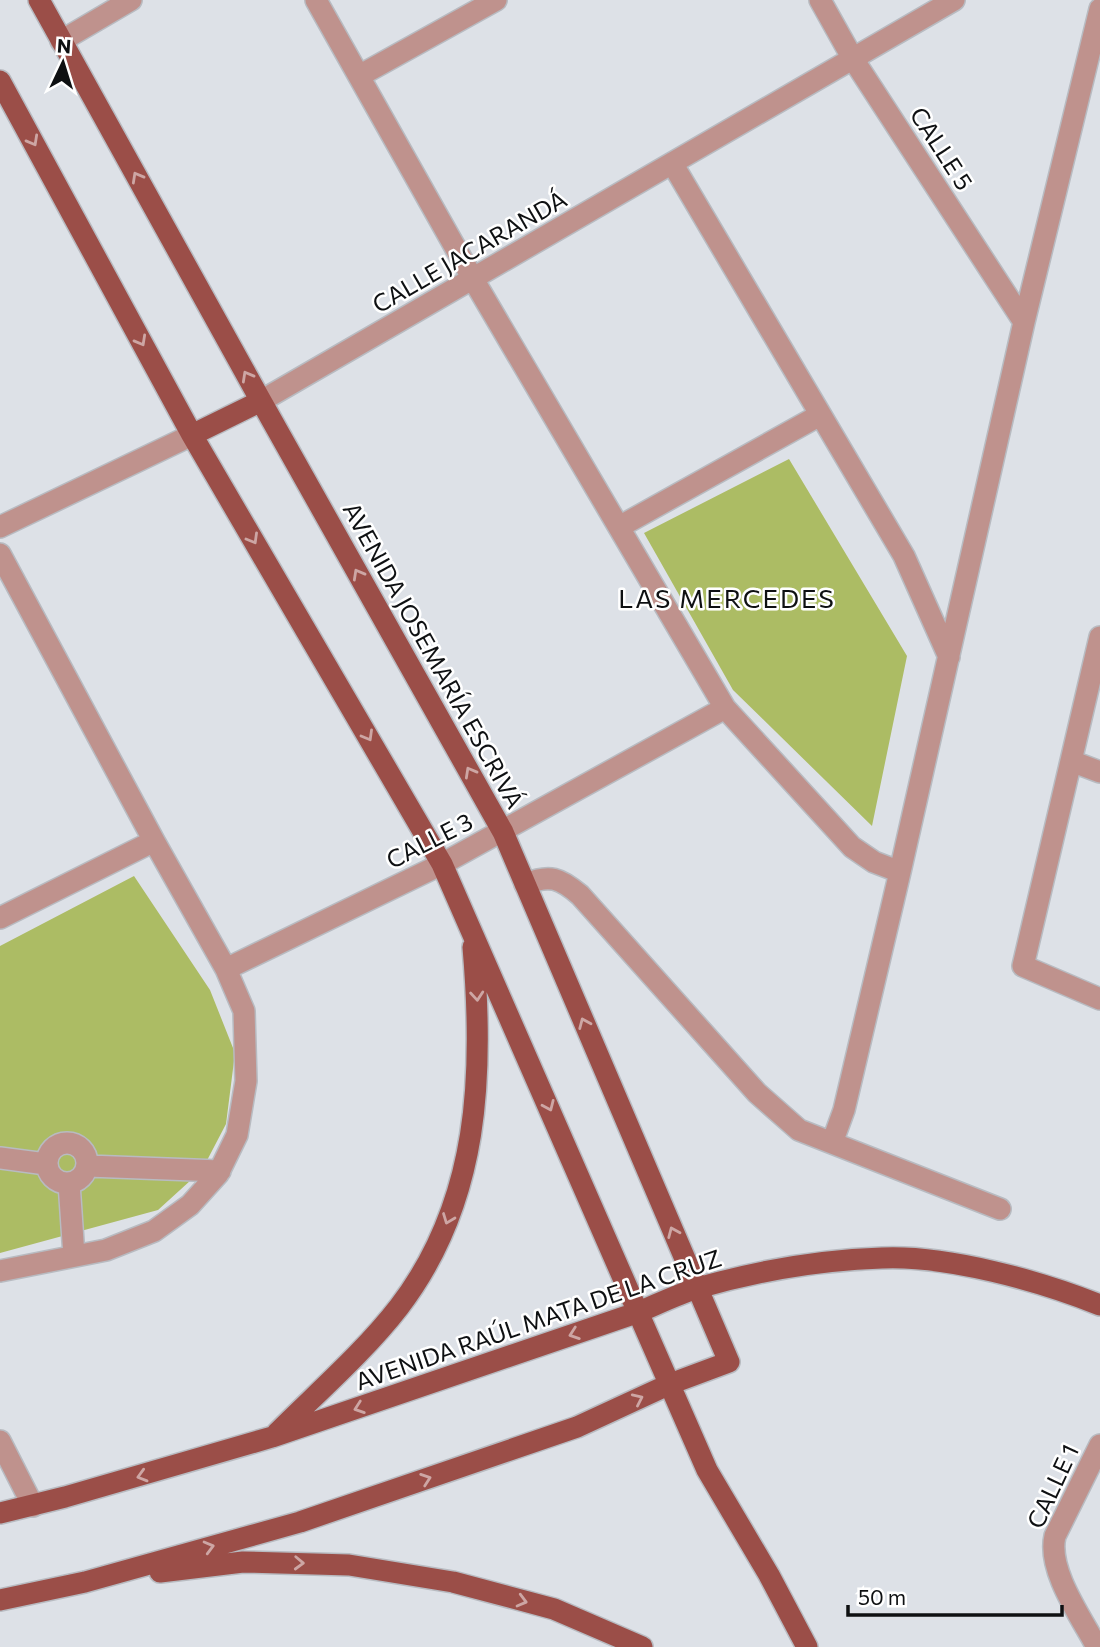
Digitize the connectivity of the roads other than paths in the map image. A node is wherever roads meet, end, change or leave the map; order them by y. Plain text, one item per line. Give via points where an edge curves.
1 (39, 0) edge
2 (131, 0) edge
3 (316, 0) edge
4 (496, 0) edge
5 (820, 0) edge
6 (954, 0) edge
7 (1100, 9) edge
8 (61, 41) junction
9 (853, 59) junction
10 (359, 76) junction
11 (0, 81) edge
12 (673, 163) junction
13 (473, 279) junction
14 (1024, 322) junction
15 (261, 401) junction
16 (820, 415) junction
17 (192, 435) junction
18 (0, 527) edge
19 (619, 527) junction
20 (0, 554) edge
21 (1100, 637) edge
22 (949, 657) junction
23 (725, 708) junction
24 (1071, 761) junction
25 (1100, 772) edge
26 (503, 832) junction
27 (154, 841) junction
28 (442, 864) junction
29 (900, 872) junction
30 (525, 884) junction
31 (0, 918) edge
32 (471, 928) junction
33 (226, 969) junction
34 (1100, 999) edge
35 (832, 1143) junction
36 (0, 1158) edge
37 (46, 1164) junction
38 (88, 1166) junction
39 (220, 1171) junction
40 (69, 1184) junction
41 (1000, 1209) dead end
42 (74, 1256) junction
43 (0, 1271) edge
44 (696, 1288) junction
45 (1100, 1305) edge
46 (639, 1312) junction
47 (670, 1384) junction
48 (272, 1437) junction
49 (0, 1441) edge
50 (1100, 1445) edge
51 (33, 1506) junction
52 (0, 1513) edge
53 (769, 1575) junction
54 (85, 1582) junction
55 (0, 1600) edge
56 (642, 1647) edge
57 (793, 1647) edge
58 (807, 1647) edge
59 (1097, 1647) edge

1 - 8 main road, AVENIDA JOSEMARÍA ESCRIVÁ
2 - 8 street
3 - 10 street
4 - 10 street
5 - 9 street, CALLE 5
6 - 9 street, CALLE JACARANDÁ
7 - 14 street
15 -> 8 main road, AVENIDA JOSEMARÍA ESCRIVÁ
9 - 12 street, CALLE JACARANDÁ
9 - 14 street, CALLE 5
10 - 13 street
11 -> 17 main road
12 - 13 street, CALLE JACARANDÁ
12 - 16 street
13 - 15 street, CALLE JACARANDÁ
13 - 19 street
14 - 22 street
15 - 17 main road, CALLE JACARANDÁ
26 -> 15 main road, AVENIDA JOSEMARÍA ESCRIVÁ
16 - 19 street
16 - 22 street via 904,556
17 - 18 street, CALLE JACARANDÁ
17 -> 28 main road
19 - 23 street
20 - 27 street
21 - 24 street
22 - 29 street
23 - 26 street, CALLE 3
23 - 29 street via 852,847
24 - 25 street
24 - 34 street via 1023,966
26 - 28 street, CALLE 3
26 - 30 main road, AVENIDA JOSEMARÍA ESCRIVÁ
27 - 31 street
27 - 33 street
28 - 32 main road
28 - 33 street, CALLE 3
29 - 35 street via 844,1110
30 - 35 street via 548,878 565,882 757,1093 799,1130
44 -> 30 main road, AVENIDA JOSEMARÍA ESCRIVÁ
32 -> 46 main road
32 -> 48 main road via 479,1056 468,1155 449,1220 427,1265 398,1307
33 - 39 street via 244,1011 246,1081 237,1135
35 - 41 street
36 - 37 street
37 - 38 street via 54,1147 67,1143 80,1147
37 - 40 street via 51,1176
38 - 39 street
38 - 40 street via 81,1179
39 - 42 street via 190,1205 154,1231 106,1250
40 - 42 street
42 - 43 street
44 - 45 main road, AVENIDA RAÚL MATA DE LA CRUZ via 795,1266 884,1258 954,1263 1065,1291
44 - 46 main road, AVENIDA RAÚL MATA DE LA CRUZ
44 - 47 main road, AVENIDA JOSEMARÍA ESCRIVÁ via 729,1362
46 - 47 main road
46 -> 48 main road, AVENIDA RAÚL MATA DE LA CRUZ
47 - 53 main road via 707,1470
54 -> 47 main road via 300,1522 577,1427
48 -> 51 main road, AVENIDA RAÚL MATA DE LA CRUZ
49 - 51 street
50 - 59 street, CALLE 1 via 1052,1549 1055,1565
51 - 52 main road, AVENIDA RAÚL MATA DE LA CRUZ
53 - 57 main road
53 - 58 main road
54 - 55 main road
54 -> 56 main road via 243,1562 349,1565 453,1583 554,1609

